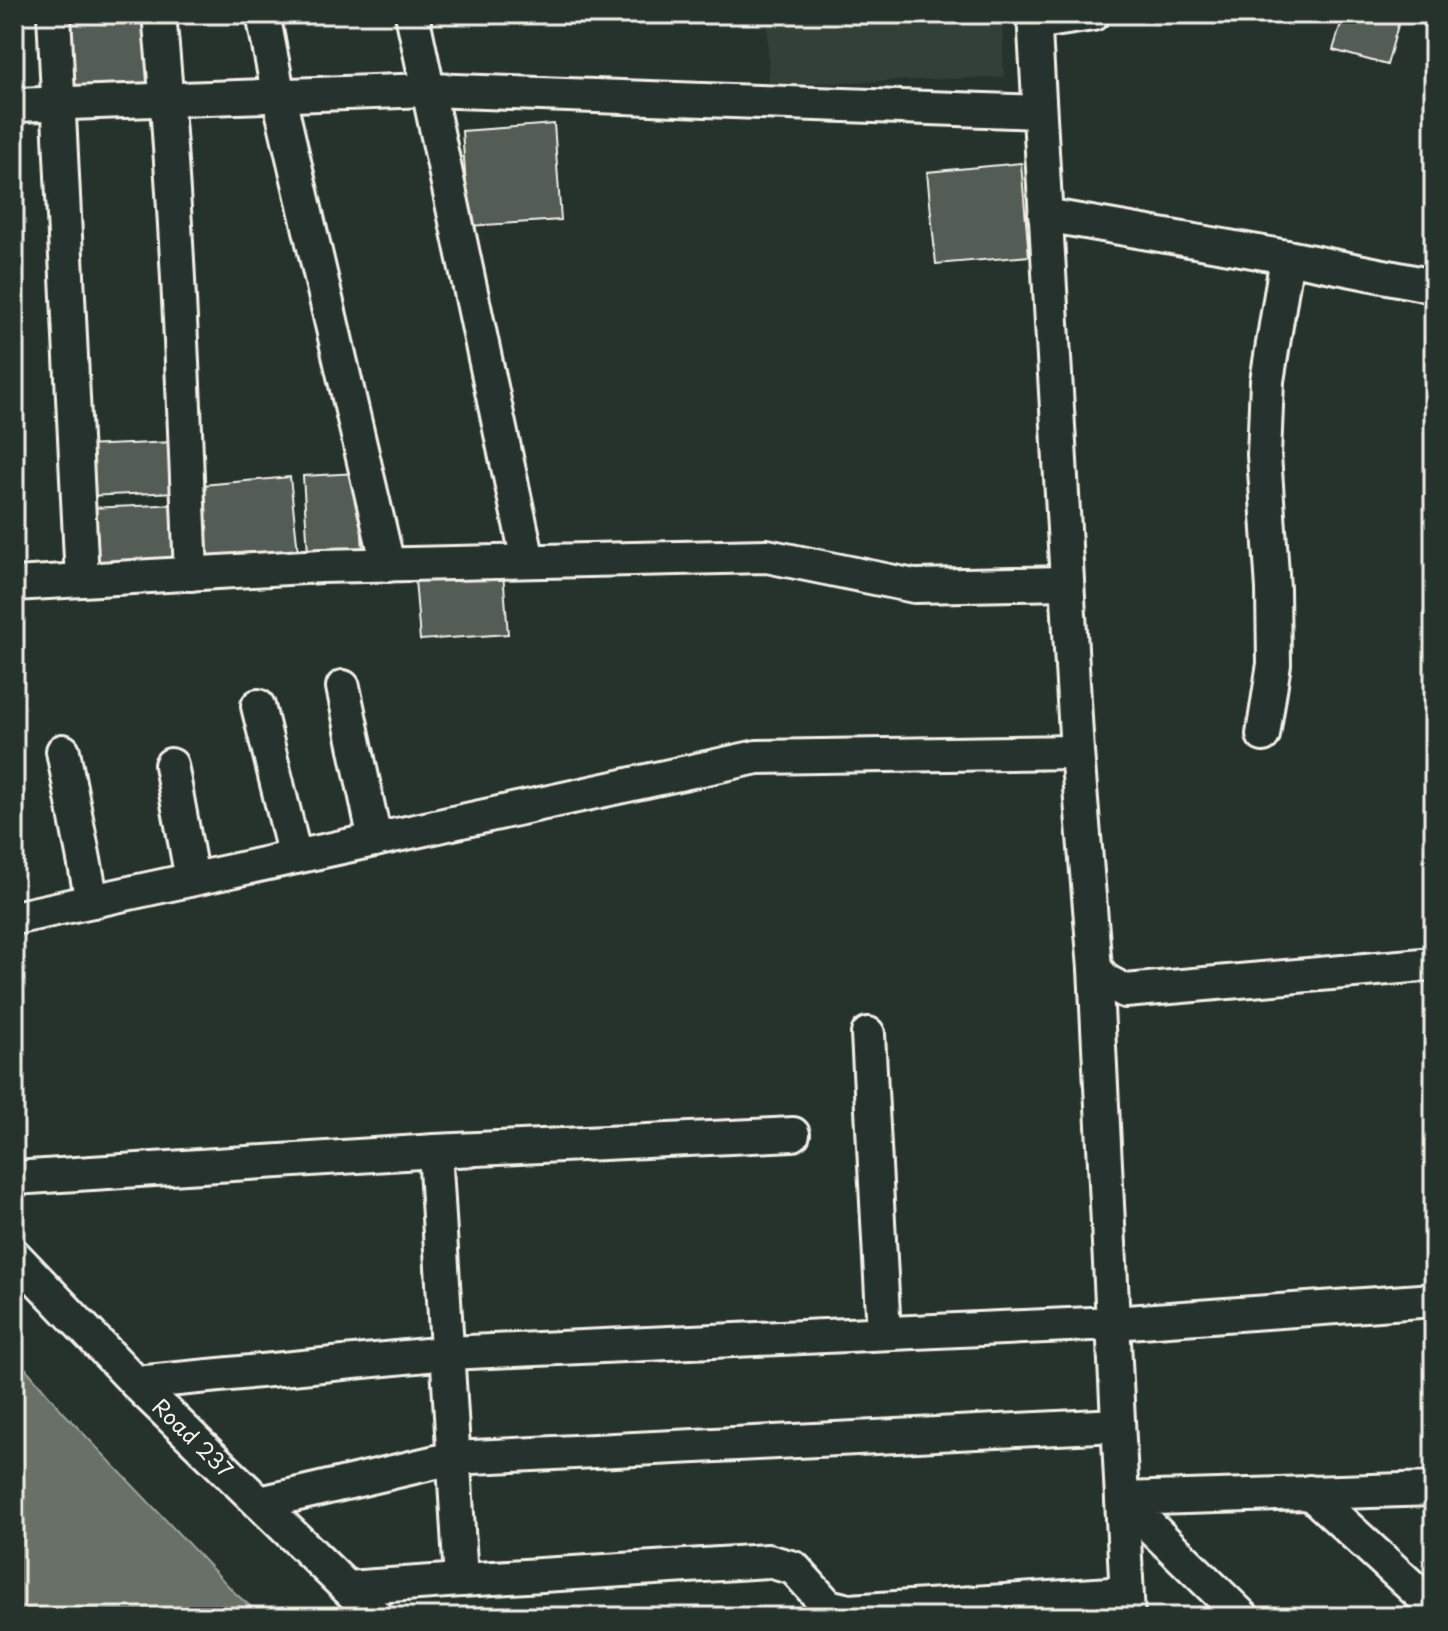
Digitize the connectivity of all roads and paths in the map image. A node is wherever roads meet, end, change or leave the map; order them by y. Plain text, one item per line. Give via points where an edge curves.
1 (54, 14) edge
2 (159, 14) edge
3 (263, 14) edge
4 (412, 14) edge
5 (1093, 14) edge
6 (1034, 18) edge
7 (428, 90) junction
8 (279, 97) junction
9 (168, 100) junction
10 (57, 103) junction
11 (14, 105) edge
12 (1039, 112) junction
13 (1045, 215) junction
14 (1287, 257) junction
15 (1434, 286) edge
16 (528, 561) junction
17 (388, 565) junction
18 (191, 574) junction
19 (82, 579) junction
20 (1067, 583) junction
21 (14, 584) edge
22 (343, 687) dead end
23 (258, 706) dead end
24 (1263, 735) dead end
25 (63, 751) dead end
26 (1077, 752) junction
27 (171, 765) dead end
28 (375, 840) junction
29 (295, 857) junction
30 (192, 879) junction
31 (92, 901) junction
32 (14, 918) edge
33 (1434, 964) edge
34 (1095, 968) junction
35 (868, 1034) dead end
36 (793, 1134) dead end
37 (435, 1151) junction
38 (14, 1178) edge
39 (14, 1255) edge
40 (1434, 1300) edge
41 (1113, 1323) junction
42 (884, 1333) junction
43 (447, 1353) junction
44 (136, 1383) junction
45 (1118, 1425) junction
46 (453, 1458) junction
47 (1434, 1489) edge
48 (1309, 1492) junction
49 (1122, 1499) junction
50 (260, 1503) junction
51 (461, 1580) junction
52 (347, 1588) junction
53 (1127, 1605) edge
54 (1434, 1607) edge
55 (377, 1617) edge
56 (1243, 1617) edge

1 - 10 street
2 - 9 street
3 - 8 street
4 - 7 street
5 - 6 street
6 - 12 street
7 - 8 street
7 - 12 street
7 - 16 street
8 - 9 street
8 - 17 street
9 - 10 street
9 - 18 street
10 - 11 street
10 - 19 street
12 - 13 street
13 - 14 street
13 - 20 street
14 - 15 street
14 - 24 street via 1267,381 1264,455 1274,664
16 - 17 street
16 - 20 street via 767,556 914,586
17 - 18 street
18 - 19 street
19 - 21 street
20 - 26 street
22 - 28 street
23 - 29 street
25 - 31 street
26 - 28 street via 757,757
26 - 34 street
27 - 30 street
28 - 29 street
29 - 30 street
30 - 31 street
31 - 32 street
33 - 34 street via 1125,991
34 - 41 street
35 - 42 street
36 - 37 street
37 - 38 street
37 - 43 street
39 - 44 street, Road 237
40 - 41 street
41 - 42 street
41 - 45 street
42 - 43 street
43 - 44 street
43 - 46 street
44 - 50 street, Road 237
45 - 46 street
45 - 49 street
46 - 50 street
46 - 51 street
47 - 48 street
48 - 49 street
48 - 54 street
49 - 53 street
49 - 56 street
50 - 52 street, Road 237
51 - 52 street
51 - 53 street via 768,1561 794,1568 828,1606 849,1611
52 - 55 street, Road 237

